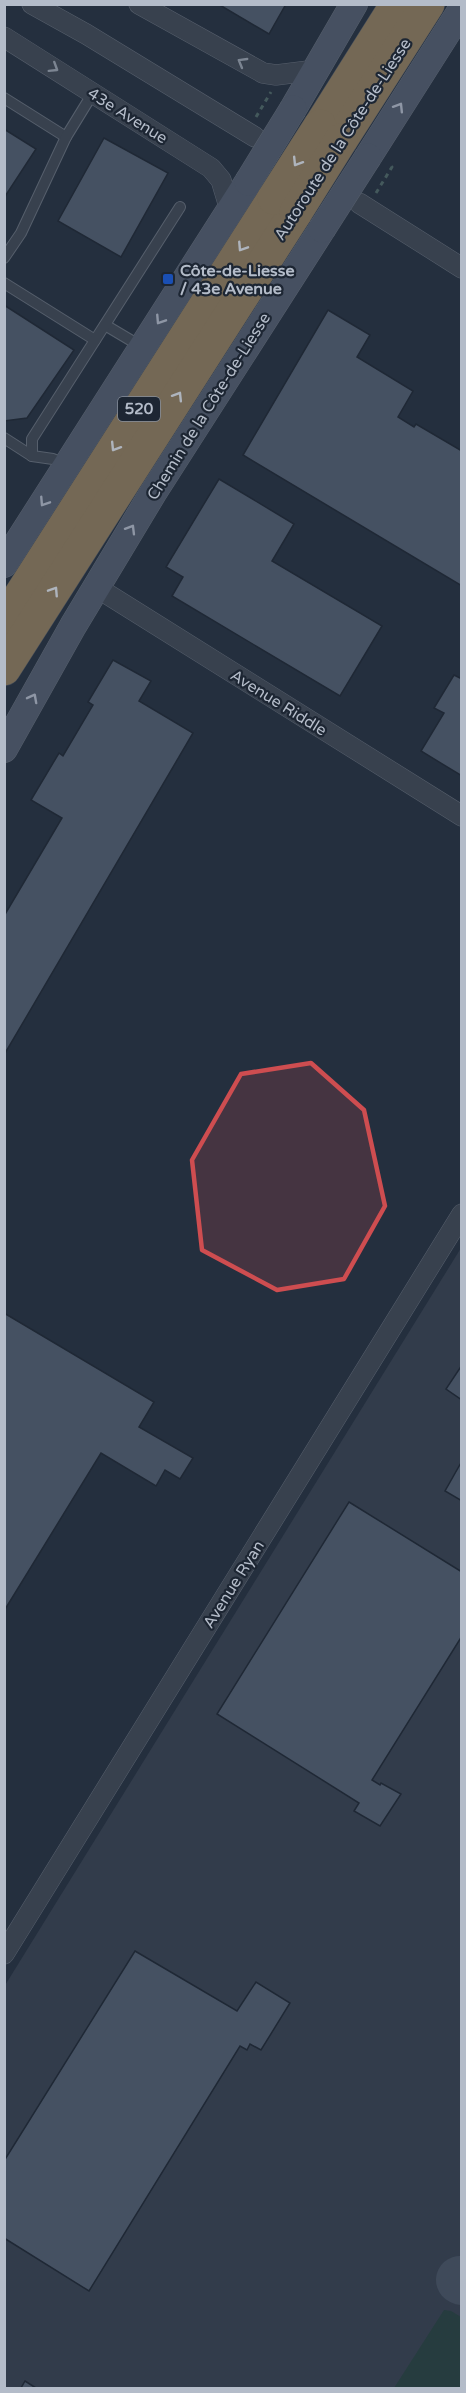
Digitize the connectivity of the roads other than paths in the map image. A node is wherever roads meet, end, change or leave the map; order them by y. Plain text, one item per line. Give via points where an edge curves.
1 (32, 4) edge
2 (354, 4) edge
3 (428, 4) edge
4 (140, 5) edge
5 (395, 7) edge
6 (462, 9) edge
7 (4, 37) edge
8 (316, 70) junction
9 (93, 93) junction
10 (4, 98) edge
11 (330, 133) junction
12 (255, 136) dead end
13 (66, 137) junction
14 (359, 203) dead end
15 (285, 205) junction
16 (180, 207) dead end
17 (230, 210) junction
18 (4, 258) edge
19 (462, 268) edge
20 (4, 283) edge
21 (105, 325) junction
22 (95, 340) junction
23 (142, 347) junction
24 (4, 438) edge
25 (32, 456) junction
26 (68, 465) junction
27 (4, 564) edge
28 (96, 587) junction
29 (14, 631) edge
30 (4, 669) edge
31 (4, 682) edge
32 (4, 749) edge
33 (462, 816) edge
34 (462, 1214) edge
35 (4, 1954) edge

1 - 12 street
2 - 8 main road, Chemin de la Côte-de-Liesse
3 - 11 highway, Autoroute de la Côte-de-Liesse / 520
8 -> 4 street via 263,73
5 - 11 highway, Autoroute de la Côte-de-Liesse / 520
11 -> 6 main road, Chemin de la Côte-de-Liesse
7 -> 9 street, 43e Avenue
8 - 11 main road, Chemin de la Côte-de-Liesse
9 - 13 lane
9 - 17 street, 43e Avenue via 211,168 221,180
10 - 13 lane
11 - 15 highway, Autoroute de la Côte-de-Liesse / 520, bridge
11 - 15 main road, Chemin de la Côte-de-Liesse, bridge
13 - 18 lane via 21,233
14 - 19 street
15 - 17 main road, Chemin de la Côte-de-Liesse
28 -> 15 main road, Chemin de la Côte-de-Liesse via 153,493
15 - 29 highway, Autoroute de la Côte-de-Liesse / 520
16 - 21 lane
17 -> 23 main road, Chemin de la Côte-de-Liesse
20 - 22 lane
21 - 22 lane
21 - 23 lane
22 - 25 lane via 32,439
23 - 26 main road, Chemin de la Côte-de-Liesse
24 - 25 lane
25 - 26 lane
26 -> 27 main road, Chemin de la Côte-de-Liesse
32 -> 28 main road, Chemin de la Côte-de-Liesse
28 - 33 street, Avenue Riddle
29 - 30 highway, Autoroute de la Côte-de-Liesse / 520
29 - 31 highway
34 - 35 street, Avenue Ryan

